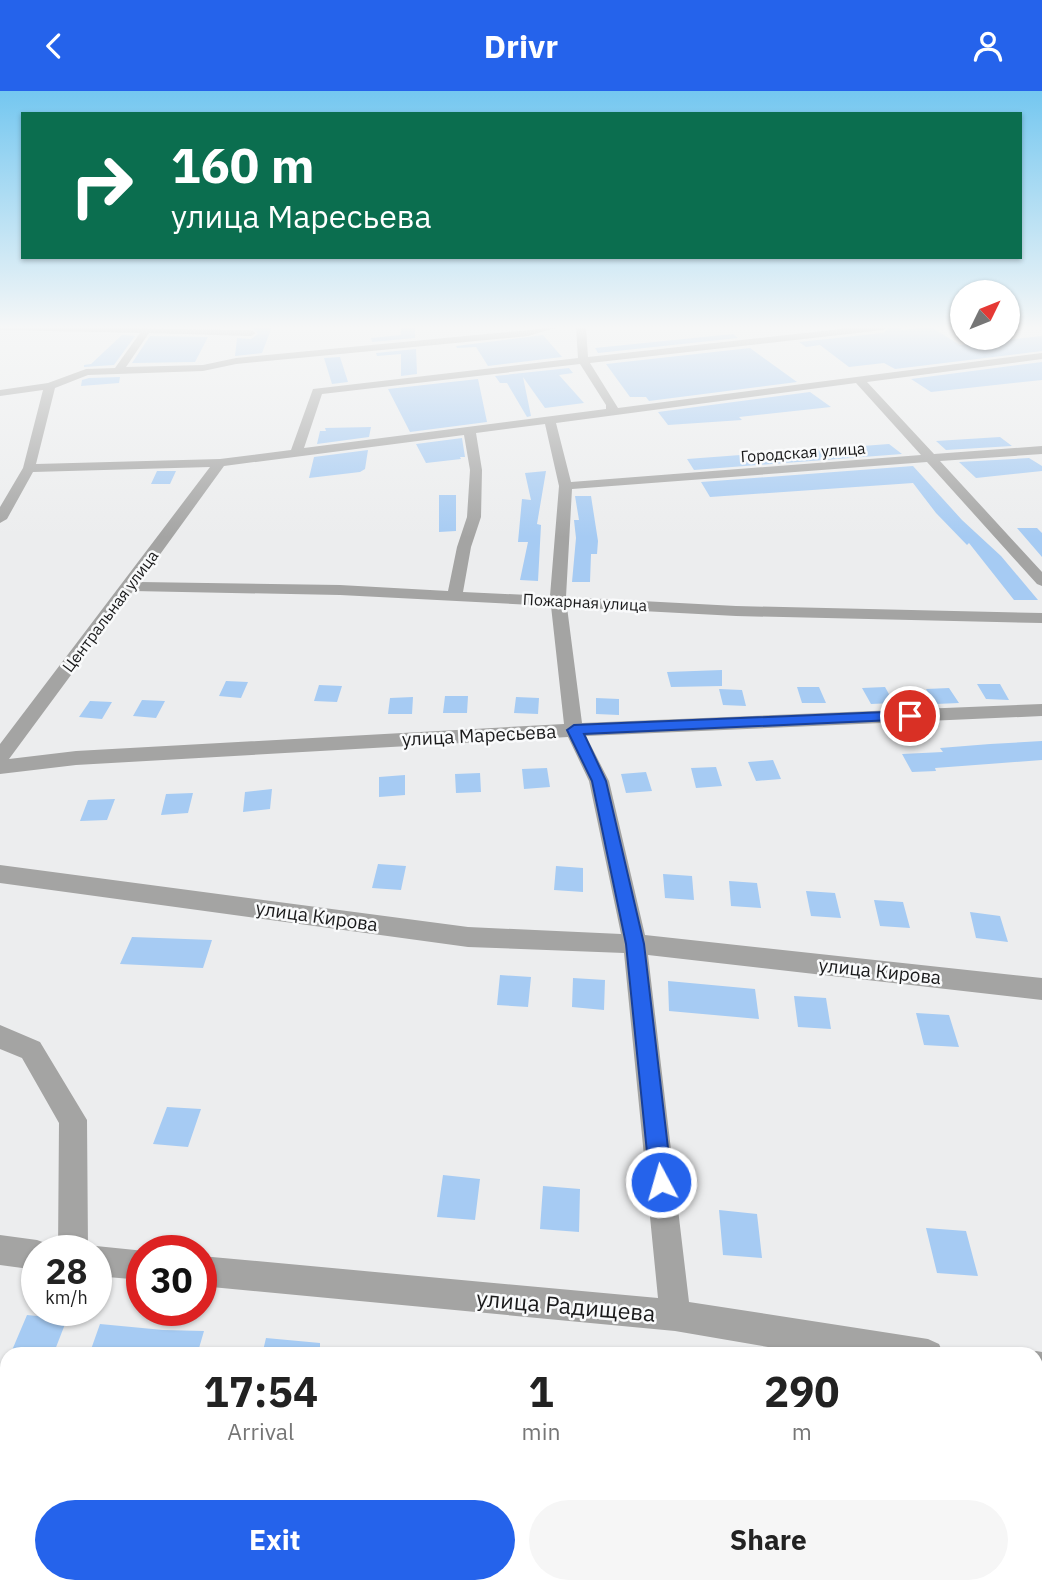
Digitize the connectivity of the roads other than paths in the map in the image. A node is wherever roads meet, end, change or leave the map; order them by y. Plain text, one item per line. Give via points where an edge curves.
1 (47, 397) edge
2 (315, 397) edge
3 (606, 397) edge
4 (727, 397) edge
5 (875, 397) edge
6 (612, 412) junction
7 (550, 421) junction
8 (470, 432) junction
9 (1042, 450) edge
10 (297, 452) junction
11 (932, 460) junction
12 (220, 463) junction
13 (29, 468) junction
14 (566, 486) junction
15 (2, 512) edge
16 (1042, 581) edge
17 (129, 586) junction
18 (455, 596) junction
19 (558, 600) junction
20 (1042, 618) edge
21 (1042, 710) edge
22 (574, 730) junction
23 (0, 758) edge
24 (0, 767) edge
25 (0, 874) edge
26 (635, 944) junction
27 (1042, 989) edge
28 (0, 1037) edge
29 (73, 1235) edge
30 (0, 1251) edge
31 (21, 1253) edge
32 (217, 1272) edge
33 (675, 1315) junction
34 (867, 1347) edge

1 - 13 street
2 - 10 street
3 - 6 street
4 - 6 street
5 - 11 street
6 - 7 street
7 - 8 street
7 - 14 street
8 - 10 street
8 - 18 street via 476,470 474,517
9 - 11 street, Городская улица
10 - 12 street
11 - 14 street, Городская улица
11 - 16 street
12 - 13 street
12 - 17 street, Центральная улица
13 - 15 street
14 - 19 street
17 - 18 street, Пожарная улица
17 - 23 street, Центральная улица
18 - 19 street, Пожарная улица
19 - 20 street, Пожарная улица via 736,611
19 - 22 street
21 - 22 street, улица Маресьева
22 - 24 street, улица Маресьева via 76,758
22 - 26 street via 599,781
25 - 26 street, улица Кирова via 468,937
26 - 27 street, улица Кирова
26 - 33 street
28 - 29 street via 31,1050 73,1121
30 - 31 street
32 - 33 street, улица Радищева
33 - 34 street, улица Радищева

